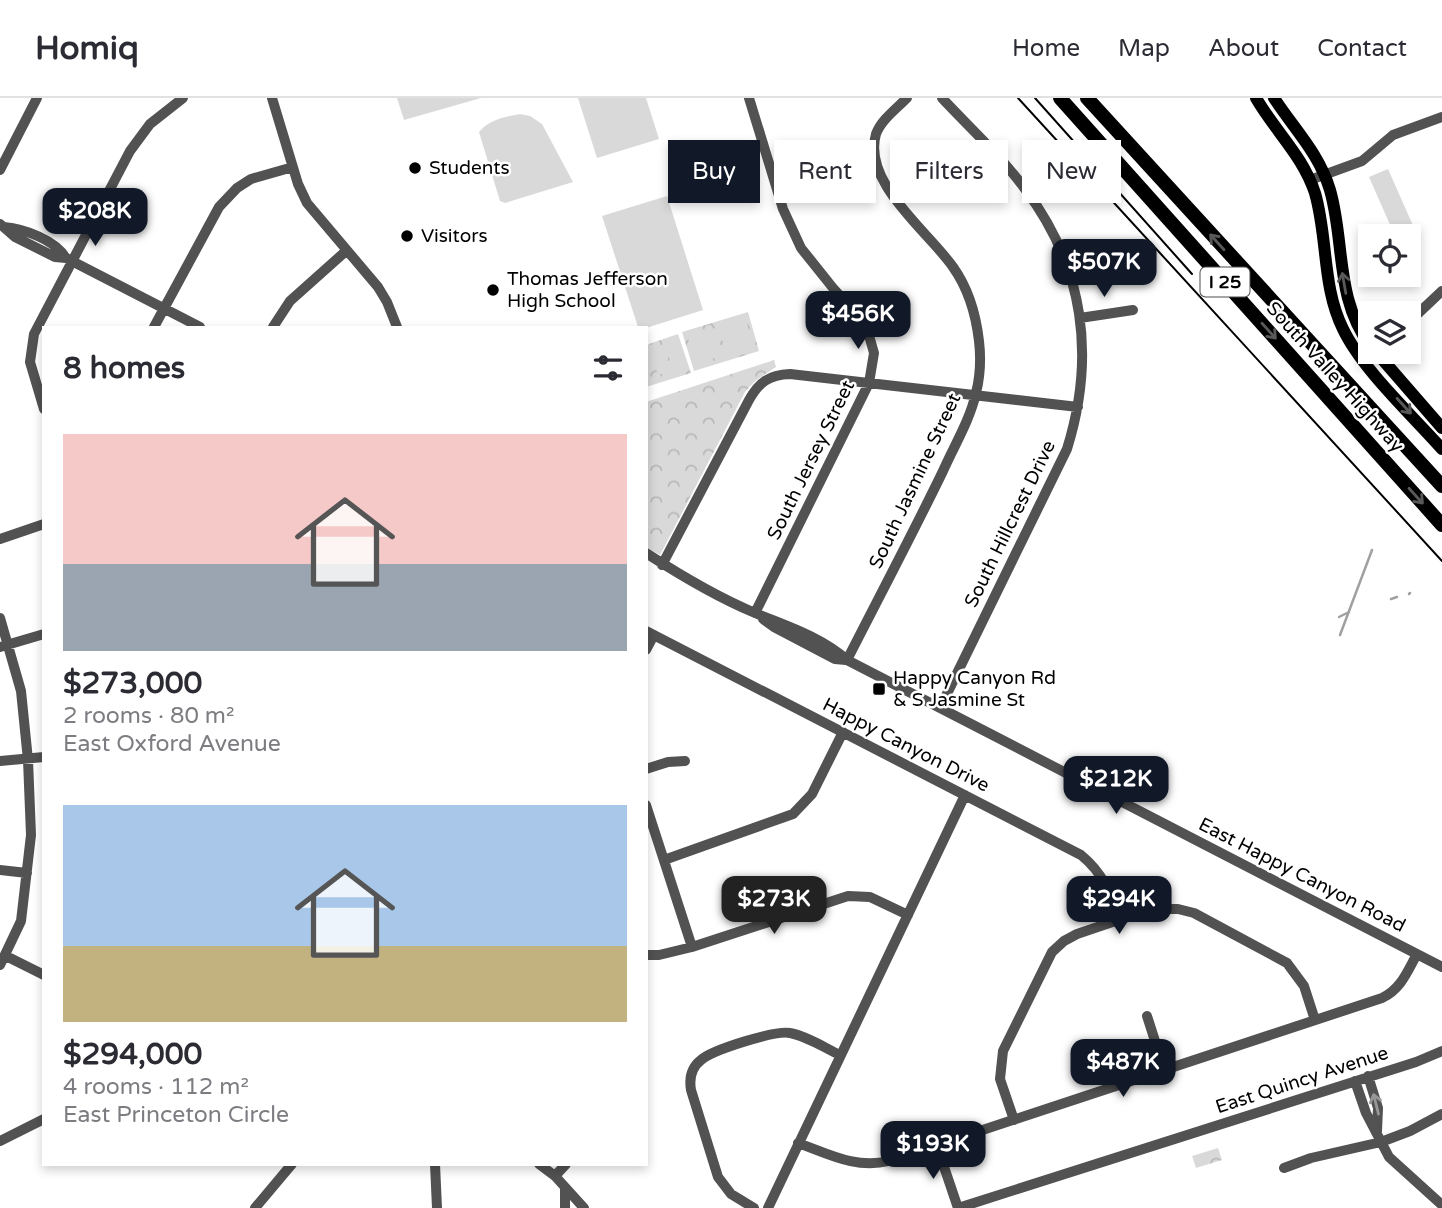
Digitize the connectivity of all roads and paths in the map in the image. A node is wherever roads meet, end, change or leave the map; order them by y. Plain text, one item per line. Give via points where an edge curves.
1 (37, 98) edge
2 (183, 98) edge
3 (272, 98) edge
4 (749, 98) edge
5 (907, 98) edge
6 (942, 98) edge
7 (1060, 98) edge
8 (1087, 98) edge
9 (1256, 98) edge
10 (1274, 98) edge
11 (1442, 117) edge
12 (293, 167) junction
13 (0, 170) edge
14 (1325, 175) junction
15 (1310, 180) junction
16 (2, 226) edge
17 (346, 251) junction
18 (69, 260) junction
19 (1442, 291) edge
20 (163, 308) junction
21 (1133, 310) dead end
22 (1421, 311) edge
23 (1080, 318) junction
24 (154, 326) edge
25 (198, 326) edge
26 (274, 326) edge
27 (397, 326) edge
28 (1358, 326) edge
29 (1358, 352) edge
30 (1367, 364) edge
31 (1387, 364) edge
32 (869, 383) junction
33 (976, 395) junction
34 (42, 402) edge
35 (1079, 407) junction
36 (1442, 428) edge
37 (1442, 449) edge
38 (1442, 486) edge
39 (42, 525) edge
40 (1442, 525) edge
41 (0, 539) edge
42 (648, 554) edge
43 (648, 562) edge
44 (662, 565) junction
45 (755, 613) junction
46 (0, 618) edge
47 (650, 633) edge
48 (42, 635) edge
49 (4, 646) edge
50 (847, 660) junction
51 (940, 708) junction
52 (843, 732) junction
53 (42, 757) edge
54 (28, 760) junction
55 (0, 761) edge
56 (685, 761) dead end
57 (648, 768) edge
58 (965, 795) junction
59 (648, 811) edge
60 (664, 860) junction
61 (0, 870) edge
62 (27, 873) junction
63 (908, 915) junction
64 (1119, 920) junction
65 (692, 947) junction
66 (1417, 954) junction
67 (648, 955) edge
68 (3, 961) edge
69 (1442, 967) edge
70 (42, 974) edge
71 (1147, 1016) dead end
72 (1315, 1020) junction
73 (1442, 1051) edge
74 (840, 1055) junction
75 (1442, 1057) edge
76 (1416, 1062) junction
77 (1164, 1069) junction
78 (1368, 1076) junction
79 (1355, 1081) junction
80 (1442, 1114) edge
81 (42, 1120) edge
82 (1014, 1120) junction
83 (1379, 1137) junction
84 (0, 1141) edge
85 (797, 1143) junction
86 (937, 1146) junction
87 (290, 1166) edge
88 (435, 1166) edge
89 (542, 1166) edge
90 (564, 1166) edge
91 (1283, 1168) dead end
92 (555, 1176) junction
93 (565, 1189) junction
94 (1442, 1205) edge
95 (256, 1208) edge
96 (437, 1208) edge
97 (565, 1208) edge
98 (584, 1208) edge
99 (754, 1208) edge
100 (768, 1208) edge
101 (958, 1208) edge

1 - 13 street
2 - 18 street via 150,124 130,151
3 - 12 street
4 - 32 street, South Jersey Street via 783,209 801,248 866,325 874,353
5 - 33 street, South Jasmine Street via 876,133 876,159 890,194 954,268 968,295 980,342
6 - 23 street, South Hillcrest Drive via 1015,177 1046,220 1063,251
7 -> 40 highway, South Valley Highway / I 25
38 -> 8 highway, South Valley Highway / I 25
9 - 15 main road via 1296,152
10 - 14 main road
11 - 14 street via 1401,132 1366,159
12 - 17 street via 307,203
12 - 20 street via 251,179 227,197
14 - 15 street
28 -> 14 main road via 1346,294
15 - 29 main road via 1334,307
16 - 18 street via 15,237
17 - 26 street via 290,301
17 - 27 street via 384,296
18 - 20 street
18 - 34 street via 32,342 30,362
19 - 22 street
20 - 24 street
20 - 25 street
21 - 23 street
23 - 35 street, South Hillcrest Drive
30 -> 37 main road
31 - 36 main road
32 - 33 street
32 - 44 street via 790,374 769,377 757,387
32 - 45 street, South Jersey Street
33 - 35 street
33 - 50 street, South Jasmine Street via 927,504
35 - 51 street, South Hillcrest Drive via 1059,466
39 - 41 street
42 - 44 street, East Happy Canyon Road
43 - 44 street, East Happy Canyon Road
44 - 45 street, East Happy Canyon Road
45 - 50 street, East Happy Canyon Road via 835,659
46 - 49 street
47 - 52 street, Happy Canyon Drive
48 - 49 street
49 - 54 street via 20,691
50 - 51 street, East Happy Canyon Road
51 - 66 street, East Happy Canyon Road
52 - 58 street, Happy Canyon Drive
52 - 60 street via 811,794 793,814
53 - 54 street
54 - 55 street
54 - 62 street via 31,835
56 - 57 street
58 - 63 street
58 - 64 street, Happy Canyon Drive via 1090,863 1108,885
59 - 60 street
60 - 65 street
61 - 62 street
62 - 68 street via 21,921
63 - 65 street via 870,897 848,896
63 - 74 street
64 - 72 street via 1156,908 1194,914 1287,963 1304,986
64 - 82 street via 1064,941 1044,964 1001,1058 1002,1086
65 - 67 street
66 - 69 street, East Happy Canyon Road
66 - 72 street via 1402,982 1388,996
68 - 70 street
71 - 77 street
72 - 77 street
73 - 76 street, East Quincy Avenue
74 - 85 street
74 - 99 street via 793,1033 777,1032 709,1054 695,1066 691,1090 718,1177 731,1194
75 - 76 street, East Quincy Avenue
76 - 78 street, East Quincy Avenue
77 - 82 street
78 - 79 street, East Quincy Avenue
83 -> 78 street via 1378,1108
79 - 83 street
79 - 101 street, East Quincy Avenue
80 - 83 street via 1410,1131
81 - 84 street
82 - 86 street
83 - 91 street
83 - 94 street via 1399,1168
85 - 86 street via 840,1160 872,1164
85 - 100 street
86 - 101 street
87 - 95 street
88 - 96 street
89 - 92 street
90 - 92 street
92 - 93 street
93 - 97 street
93 - 98 street

